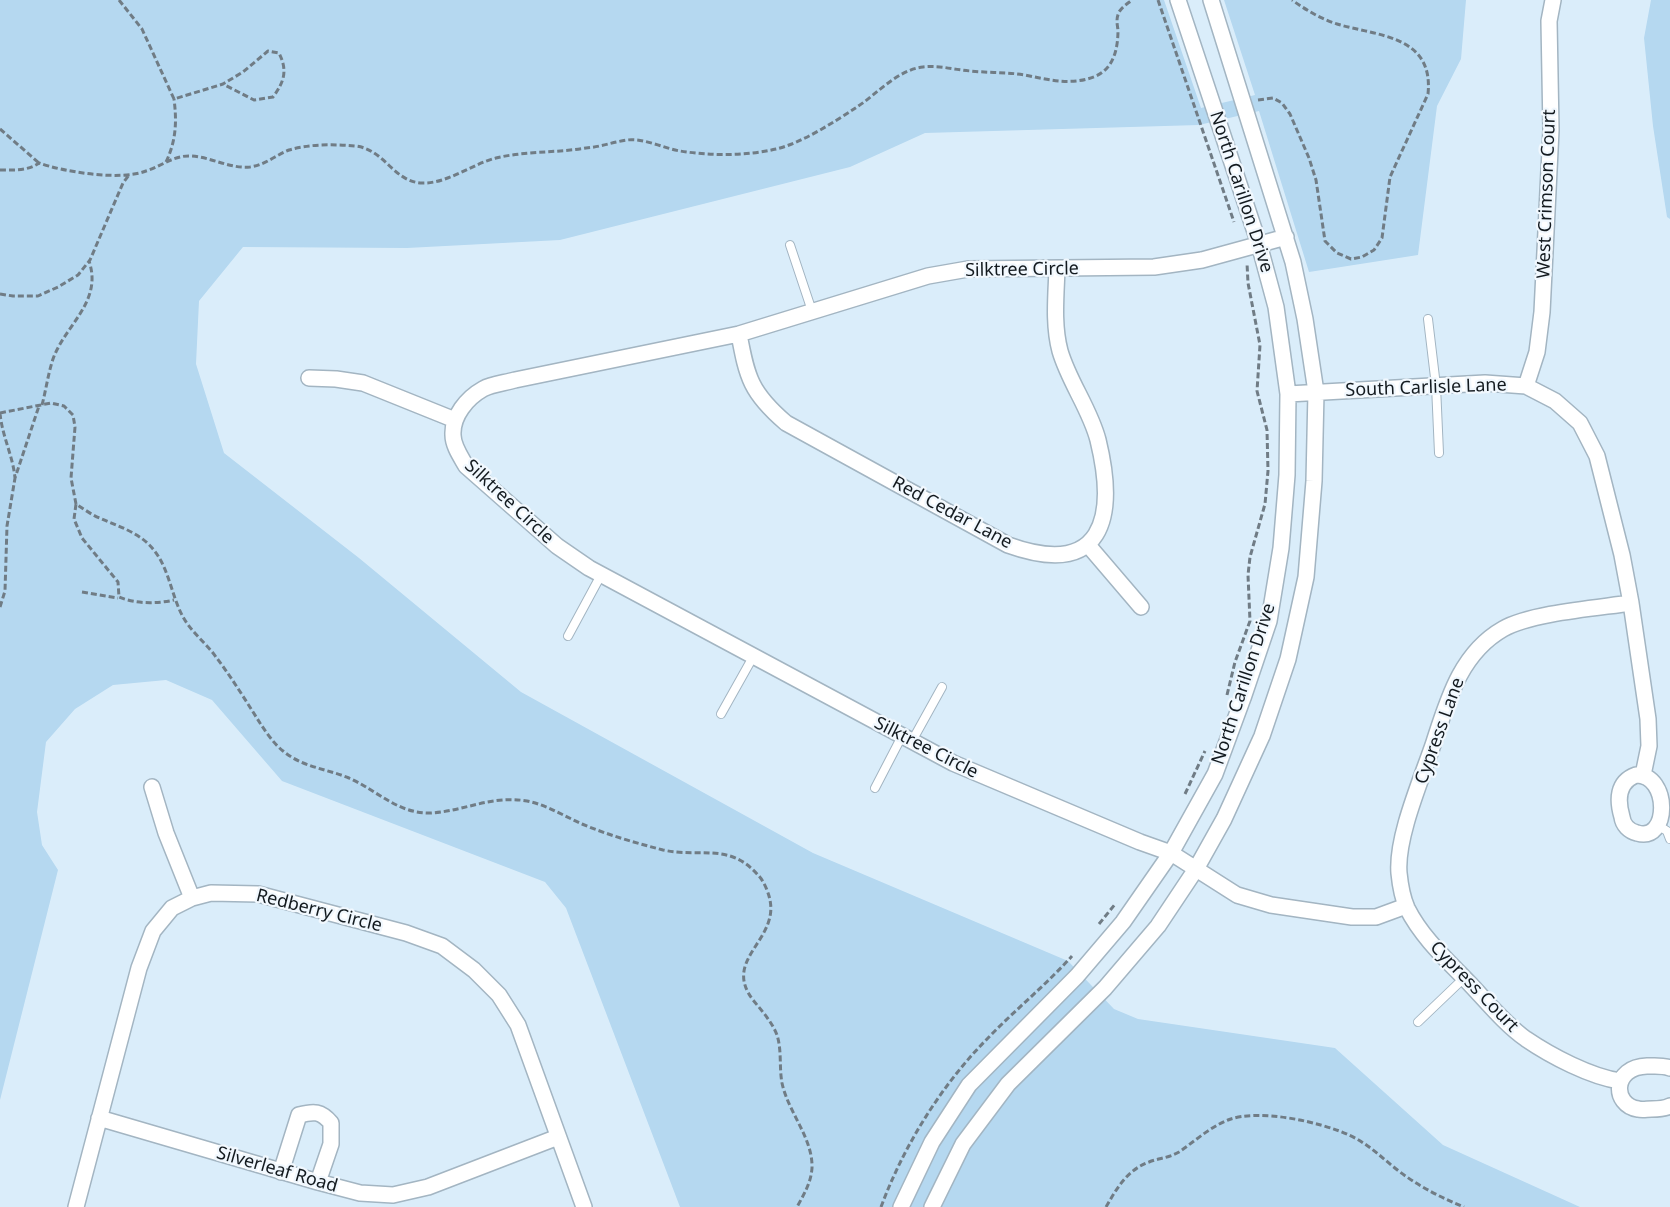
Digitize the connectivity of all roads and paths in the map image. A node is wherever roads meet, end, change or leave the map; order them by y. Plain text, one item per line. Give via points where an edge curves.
1 (119, 0) edge
2 (1132, 0) edge
3 (1158, 0) edge
4 (1178, 0) edge
5 (1211, 0) edge
6 (1292, 0) edge
7 (1553, 0) edge
8 (223, 84) junction
9 (174, 99) junction
10 (1253, 101) dead end
11 (0, 129) edge
12 (166, 162) junction
13 (39, 163) junction
14 (0, 170) edge
15 (130, 174) junction
16 (1237, 228) dead end
17 (1286, 237) junction
18 (1259, 244) junction
19 (790, 245) dead end
20 (89, 261) junction
21 (1247, 264) dead end
22 (1057, 269) junction
23 (0, 294) edge
24 (812, 311) junction
25 (1428, 319) dead end
26 (739, 334) junction
27 (309, 378) dead end
28 (1436, 386) junction
29 (1526, 386) junction
30 (1316, 392) junction
31 (1288, 394) junction
32 (41, 406) junction
33 (0, 413) edge
34 (1274, 418) dead end
35 (1265, 419) junction
36 (455, 420) junction
37 (1439, 453) dead end
38 (15, 478) junction
39 (76, 504) junction
40 (1088, 545) junction
41 (601, 575) junction
42 (82, 592) dead end
43 (120, 598) junction
44 (174, 600) junction
45 (1631, 603) junction
46 (0, 607) edge
47 (1141, 607) dead end
48 (568, 636) dead end
49 (753, 657) junction
50 (942, 687) dead end
51 (1225, 701) dead end
52 (722, 714) dead end
53 (907, 739) junction
54 (1207, 747) dead end
55 (1643, 775) junction
56 (152, 787) dead end
57 (875, 788) dead end
58 (1184, 796) dead end
59 (1659, 826) junction
60 (1670, 839) edge
61 (1171, 853) junction
62 (1196, 869) junction
63 (192, 898) junction
64 (1406, 906) junction
65 (1464, 978) junction
66 (1418, 1022) dead end
67 (1670, 1068) edge
68 (1620, 1081) junction
69 (1670, 1106) edge
70 (99, 1118) junction
71 (558, 1137) junction
72 (281, 1172) junction
73 (318, 1182) junction
74 (76, 1207) edge
75 (584, 1207) edge
76 (797, 1207) edge
77 (901, 1207) edge
78 (932, 1207) edge
79 (1106, 1207) edge
80 (1464, 1207) edge

1 - 9 path via 142,29
2 - 12 path via 1120,9 1113,60 1099,75 1077,81 1053,81 920,67 898,77 858,107 778,149 701,153 630,140 500,157 421,183 402,177 379,154 357,146 305,146 249,167 190,156
3 - 16 path
4 - 18 street, North Carillon Drive
5 - 17 street, North Carillon Drive
6 - 10 path via 1338,24 1398,39 1415,51 1425,65 1430,81 1428,94 1390,177 1382,237 1374,250 1351,259 1336,253 1325,241 1316,180 1290,114 1273,98
7 - 29 street, West Crimson Court via 1549,21 1551,130 1542,312 1538,352
8 - 8 path via 254,100 273,98 283,83 285,66 279,53 267,51
8 - 9 path
9 - 12 path via 176,131
11 - 13 path
12 - 15 path via 144,173
13 - 14 path via 17,170
13 - 15 path via 78,173
15 - 20 path
17 - 18 street, Silktree Circle
17 - 30 street, North Carillon Drive via 1305,319
18 - 22 street, Silktree Circle via 1202,260 1154,267
18 - 31 street, North Carillon Drive via 1276,307
19 - 24 lane
20 - 23 path via 78,275 38,296
20 - 32 path via 94,274 92,286 53,359
21 - 35 path via 1260,345 1257,390
22 - 24 street, Silktree Circle via 968,269 928,276
22 - 40 street via 1055,316 1060,349 1098,440 1106,496 1105,514
24 - 26 street, Silktree Circle
25 - 28 lane
26 - 36 street, Silktree Circle via 484,389 470,399
26 - 40 street, Red Cedar Lane via 746,373 757,393 786,423 1008,545 1032,554 1059,555
27 - 36 street via 363,383
28 - 29 street, South Carlisle Lane
28 - 30 street, South Carlisle Lane
28 - 37 lane
29 - 45 street, South Carlisle Lane via 1555,401 1580,423 1597,456
30 - 31 street, South Carlisle Lane
30 - 62 street, North Carillon Drive via 1306,577 1288,659 1262,736
31 - 61 street, North Carillon Drive via 1281,548 1269,621 1215,774
32 - 33 path
32 - 38 path
32 - 39 path via 64,406 73,415 71,478
33 - 38 path
34 - 35 path
35 - 51 path via 1267,479 1265,504 1250,557 1250,621 1234,662
36 - 41 street, Silktree Circle via 453,436 466,466 557,546
38 - 46 path via 7,526 5,591
39 - 43 path via 74,519 82,538 118,582
39 - 44 path via 134,533 152,547 162,562
40 - 47 street
41 - 48 lane
41 - 49 street, Silktree Circle
42 - 43 path
43 - 44 path
44 - 76 path via 266,731 282,750 303,763 348,777 393,805 411,811 432,813 495,799 531,802 610,835 666,850 731,855 760,876 772,908 769,925 747,958 743,980 776,1033 782,1083 810,1151 810,1184
45 - 55 street, South Carlisle Lane via 1648,719 1649,746
45 - 64 street, Cypress Lane via 1534,618 1504,628 1479,646 1449,696 1400,844 1399,873
49 - 52 lane
49 - 53 street, Silktree Circle
50 - 53 lane
53 - 57 lane
53 - 61 street, Silktree Circle via 953,764
54 - 58 path
55 - 59 street via 1659,787 1664,813
55 - 59 street via 1630,777 1621,787 1622,818 1635,833 1648,833
56 - 63 street
59 - 60 lane
61 - 62 street, Silktree Circle
61 - 77 street, North Carillon Drive via 1123,922 1077,976 969,1085 932,1142
62 - 64 street, Silktree Circle via 1237,895 1271,905 1376,917
62 - 78 street, North Carillon Drive via 1158,926 1106,988 1008,1084 963,1144
63 - 70 street, Redberry Circle via 172,908 153,930
63 - 71 street, Redberry Circle via 211,893 258,894 442,946 474,969 499,994 519,1025
64 - 65 street, Cypress Court via 1423,935
65 - 66 lane
65 - 68 street, Cypress Court via 1527,1039 1578,1068
67 - 68 street via 1636,1066
68 - 69 street via 1621,1096 1631,1107
70 - 72 street, Silverleaf Road
70 - 74 street, Redberry Circle
71 - 73 street, Silverleaf Road via 428,1187 393,1195 360,1193
71 - 75 street, Redberry Circle
72 - 73 street, Silverleaf Road
72 - 73 street via 299,1115 314,1111 332,1123 331,1144
79 - 80 path via 1130,1172 1172,1156 1214,1127 1230,1119 1281,1116 1348,1134 1426,1190

